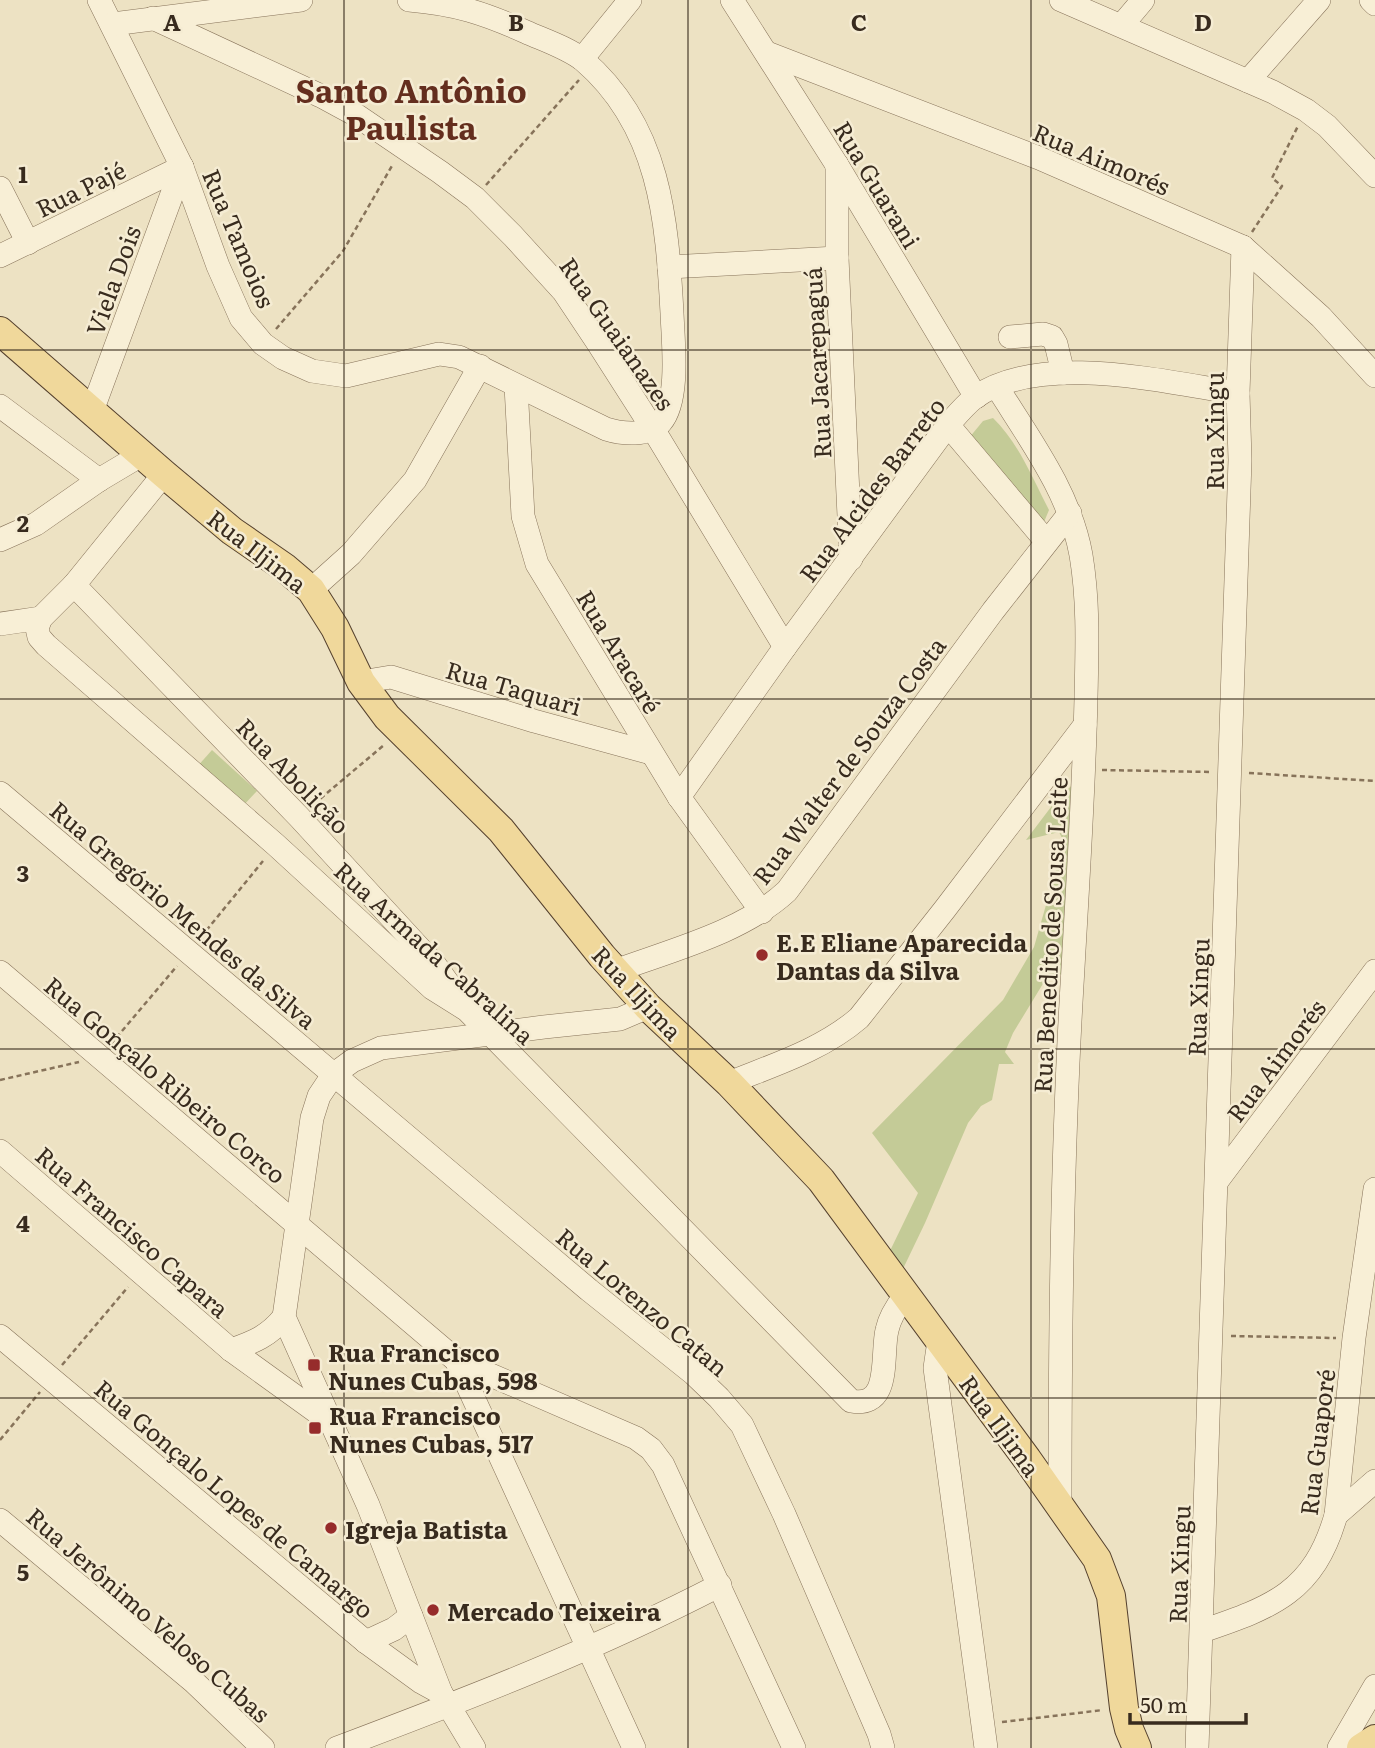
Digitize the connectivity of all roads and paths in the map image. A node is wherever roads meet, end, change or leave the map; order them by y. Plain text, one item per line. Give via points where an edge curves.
1 (99, 0) edge
2 (301, 0) edge
3 (410, 0) edge
4 (630, 0) edge
5 (1061, 0) edge
6 (1143, 0) edge
7 (1319, 0) edge
8 (1371, 0) edge
9 (1375, 4) edge
10 (743, 5) edge
11 (153, 18) junction
12 (113, 24) junction
13 (1122, 25) junction
14 (767, 53) junction
15 (586, 63) junction
16 (1248, 81) junction
17 (1306, 110) junction
18 (404, 146) junction
19 (837, 165) junction
20 (182, 167) junction
21 (1375, 176) edge
22 (0, 188) edge
23 (475, 198) junction
24 (28, 243) junction
25 (1243, 247) junction
26 (0, 256) edge
27 (837, 258) junction
28 (669, 267) junction
29 (0, 331) edge
30 (1010, 337) dead end
31 (263, 344) junction
32 (480, 366) junction
33 (1063, 373) junction
34 (1375, 376) edge
35 (516, 386) junction
36 (998, 387) junction
37 (1238, 393) junction
38 (976, 397) junction
39 (0, 406) edge
40 (92, 411) junction
41 (948, 425) junction
42 (653, 429) junction
43 (141, 455) junction
44 (164, 474) junction
45 (99, 480) junction
46 (1070, 513) junction
47 (0, 540) edge
48 (1046, 541) junction
49 (851, 559) junction
50 (74, 585) junction
51 (311, 590) junction
52 (41, 618) junction
53 (0, 624) edge
54 (785, 648) junction
55 (361, 682) junction
56 (1085, 725) junction
57 (651, 753) junction
58 (368, 760) dead end
59 (0, 793) edge
60 (678, 797) junction
61 (299, 817) junction
62 (276, 845) junction
63 (762, 912) junction
64 (188, 953) junction
65 (615, 971) junction
66 (1375, 971) edge
67 (0, 972) edge
68 (648, 1007) junction
69 (467, 1010) junction
70 (492, 1034) junction
71 (98, 1056) junction
72 (333, 1075) junction
73 (0, 1080) edge
74 (729, 1083) junction
75 (0, 1151) edge
76 (1217, 1181) junction
77 (1375, 1189) edge
78 (298, 1225) junction
79 (141, 1271) junction
80 (905, 1296) junction
81 (284, 1317) junction
82 (0, 1336) edge
83 (1210, 1336) junction
84 (1354, 1338) junction
85 (939, 1341) junction
86 (231, 1350) junction
87 (456, 1360) junction
88 (51, 1378) junction
89 (328, 1420) junction
90 (0, 1440) edge
91 (1375, 1481) edge
92 (1060, 1507) junction
93 (1336, 1515) junction
94 (0, 1520) edge
95 (720, 1585) junction
96 (411, 1616) junction
97 (1202, 1631) junction
98 (366, 1642) junction
99 (587, 1647) junction
100 (1373, 1698) edge
101 (444, 1700) junction
102 (1124, 1708) junction
103 (984, 1724) junction
104 (1375, 1739) edge
105 (263, 1748) edge
106 (337, 1748) edge
107 (474, 1748) edge
108 (634, 1748) edge
109 (794, 1748) edge
110 (883, 1748) edge
111 (986, 1748) edge
112 (1137, 1748) edge
113 (1198, 1748) edge
114 (1339, 1748) edge
115 (1361, 1748) edge

1 - 12 street, Rua Tamoios
2 - 11 street
3 - 15 street via 484,13
4 - 15 street
5 - 13 street
6 - 13 street
7 - 16 street
8 - 9 street
10 - 14 street, Rua Guarani
11 - 12 street
11 - 18 street, Rua Guaianazes via 321,96
12 - 20 street, Rua Tamoios
13 - 16 street
14 - 19 street, Rua Guarani
14 - 25 street, Rua Aimorés via 1040,158
15 - 23 path
15 - 28 street via 619,99 640,132 653,167
16 - 17 street
17 - 21 street
17 - 25 path via 1272,178 1282,186
18 - 23 street, Rua Guaianazes
18 - 31 path via 343,251
19 - 27 street, Rua Jacarepaguá
19 - 38 street, Rua Guarani
20 - 24 street, Rua Pajé
20 - 31 street, Rua Tamoios via 241,318
20 - 40 street, Viela Dois
22 - 24 street
23 - 42 street, Rua Guaianazes via 564,292
24 - 26 street, Rua Pajé
25 - 34 street, Rua Aimorés via 1321,317
25 - 37 street, Rua Xingu
27 - 28 street
27 - 49 street, Rua Jacarepaguá
28 - 42 street via 673,389 666,415
29 - 40 main road, Rua Iljima
30 - 33 street via 1052,337
31 - 32 street, Rua Tamoios via 312,371 346,376 439,354
32 - 35 street, Rua Tamoios
32 - 51 street via 415,480 351,554
33 - 36 street, Rua Alcides Barreto via 1027,377
33 - 37 street, Rua Alcides Barreto via 1127,376
35 - 42 street, Rua Tamoios via 619,433
35 - 57 street, Rua Aracaré via 523,516 537,564
36 - 38 street, Rua Alcides Barreto
36 - 46 street, Rua Benedito de Sousa Leite
37 - 76 street, Rua Xingu via 1240,474
38 - 41 street, Rua Alcides Barreto
39 - 45 street
40 - 43 main road, Rua Iljima
41 - 48 street
41 - 49 street, Rua Alcides Barreto
42 - 54 street, Rua Guaianazes
43 - 44 main road, Rua Iljima
43 - 45 street
44 - 50 street
44 - 51 main road, Rua Iljima
45 - 47 street via 36,524
46 - 48 street, Rua Walter de Souza Costa
46 - 56 street, Rua Benedito de Sousa Leite via 1088,605
48 - 63 street, Rua Walter de Souza Costa via 787,891
49 - 54 street, Rua Alcides Barreto
50 - 52 street
50 - 61 street, Rua Abolição
51 - 55 main road, Rua Iljima
52 - 53 street
52 - 62 street, Rua Armada Cabralina via 37,628 46,645
54 - 60 street, Rua Alcides Barreto
55 - 57 street, Rua Taquari via 391,677
55 - 65 main road, Rua Iljima via 387,718 501,830
56 - 74 street via 859,1018 817,1047
56 - 92 street, Rua Benedito de Sousa Leite via 1060,1270
57 - 60 street, Rua Aracaré
58 - 61 path
59 - 64 street, Rua Gregório Mendes da Silva
60 - 63 street, Rua Aracaré
61 - 69 street, Rua Abolição via 435,965
62 - 64 path
62 - 69 street, Rua Armada Cabralina via 432,988
63 - 65 street, Rua Walter de Souza Costa
64 - 71 path
64 - 72 street, Rua Gregório Mendes da Silva
65 - 68 main road, Rua Iljima
66 - 76 street, Rua Aimorés
67 - 71 street, Rua Gonçalo Ribeiro Corco
68 - 70 street via 620,1019
68 - 74 main road, Rua Iljima
69 - 70 street, Rua Armada Cabralina
70 - 72 street via 381,1048
70 - 80 street, Rua Armada Cabralina via 851,1401 860,1403 880,1390 887,1328
71 - 73 path
71 - 78 street, Rua Gonçalo Ribeiro Corco
72 - 78 street via 312,1118
72 - 110 street, Rua Lorenzo Catan via 719,1398 741,1426 784,1514
74 - 80 main road, Rua Iljima via 821,1180
75 - 79 street, Rua Francisco Capara
76 - 83 street, Rua Xingu
77 - 84 street, Rua Guaporé
78 - 81 street
78 - 87 street, Rua Gonçalo Ribeiro Corco
79 - 86 street, Rua Francisco Capara
79 - 88 path
80 - 85 main road, Rua Iljima
81 - 86 street, Rua Francisco Capara via 259,1341
81 - 89 street
82 - 88 street, Rua Gonçalo Lopes de Camargo
83 - 84 path
83 - 97 street, Rua Xingu
84 - 93 street, Rua Guaporé
85 - 92 main road, Rua Iljima
85 - 103 street via 935,1368
86 - 89 street, Rua Francisco Capara
87 - 95 street via 651,1449
87 - 99 street
88 - 90 path
88 - 98 street, Rua Gonçalo Lopes de Camargo
89 - 96 street via 368,1505
91 - 93 street
92 - 102 main road, Rua Iljima via 1097,1559 1111,1596
93 - 97 street, Rua Guaporé via 1329,1541 1311,1572 1292,1591 1257,1612
94 - 105 street, Rua Jerônimo Veloso Cubas via 194,1682
95 - 99 street
95 - 109 street
96 - 98 street
96 - 101 street
97 - 113 street, Rua Xingu
98 - 101 street, Rua Gonçalo Lopes de Camargo
99 - 101 street
99 - 108 street
100 - 114 street
101 - 106 street
101 - 107 street
102 - 103 path
102 - 112 main road, Rua Iljima
103 - 111 street
104 - 115 main road

